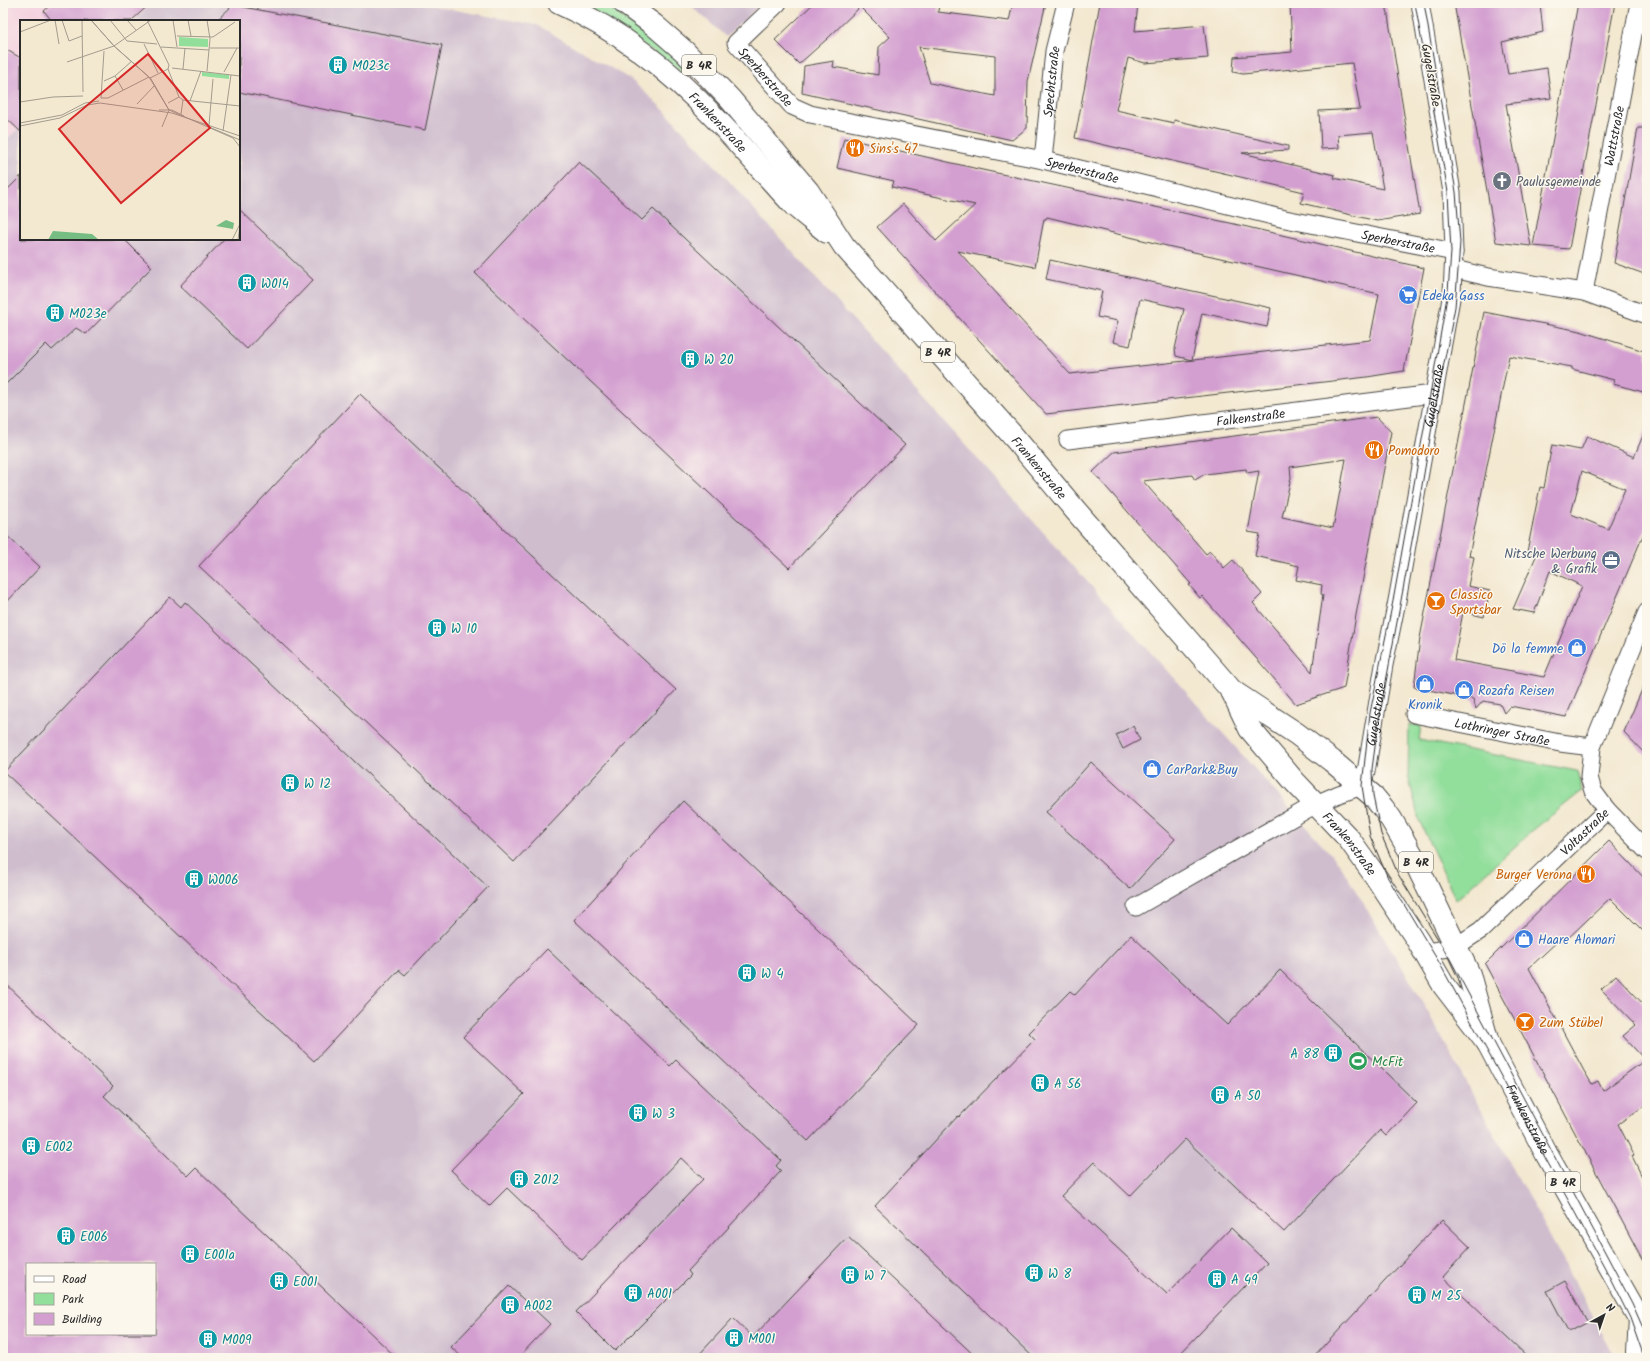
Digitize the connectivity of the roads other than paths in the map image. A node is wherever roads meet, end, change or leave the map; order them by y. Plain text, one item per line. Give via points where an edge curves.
1 (559, 3) edge
2 (624, 3) edge
3 (778, 3) edge
4 (1066, 3) edge
5 (1420, 3) edge
6 (1639, 3) edge
7 (1042, 160) junction
8 (844, 246) junction
9 (1454, 261) junction
10 (1584, 292) junction
11 (1647, 315) edge
12 (1433, 394) junction
13 (1068, 440) dead end
14 (1647, 612) edge
15 (1232, 691) junction
16 (1414, 714) dead end
17 (1592, 746) junction
18 (1362, 786) junction
19 (1316, 804) junction
20 (1607, 810) junction
21 (1647, 851) edge
22 (1136, 907) dead end
23 (1455, 947) junction
24 (1424, 951) junction
25 (1488, 1043) junction
26 (1645, 1322) edge
27 (1640, 1358) edge

1 - 8 main road, Frankenstraße / B 4R via 606,27 677,81 716,118 795,205
2 - 8 main road, Frankenstraße / B 4R via 678,46 710,76 808,191
3 - 7 street, Sperberstraße via 736,43 792,106 810,114
4 - 7 street, Spechtstraße via 1054,50
5 - 9 street, Gugelstraße via 1452,192
6 - 10 street, Wattstraße
7 - 9 street, Sperberstraße
8 - 15 main road, Frankenstraße / B 4R via 1013,436
9 - 10 street, Sperberstraße via 1488,277
9 - 12 street, Gugelstraße via 1452,292
10 - 11 street, Sperberstraße
12 - 13 street, Falkenstraße
12 - 18 street, Gugelstraße via 1370,757
14 - 17 street, Voltastraße
15 - 18 main road, Frankenstraße / B 4R via 1296,734
15 - 19 main road, Frankenstraße / B 4R via 1250,729
16 - 17 street, Lothringer Straße via 1560,743
17 - 20 street, Voltastraße via 1589,777 1593,791
18 - 19 street, Frankenstraße
18 - 23 main road, Frankenstraße / B 4R via 1391,819 1405,841
19 - 22 street, Frankenstraße
19 - 24 main road, Frankenstraße / B 4R via 1362,856
20 - 21 street
20 - 23 street, Voltastraße via 1481,930
23 - 24 street
23 - 25 main road, Frankenstraße / B 4R via 1469,974
24 - 25 main road, Frankenstraße / B 4R via 1444,986
25 - 26 main road, Frankenstraße / B 4R via 1547,1155
26 - 27 main road, Frankenstraße / B 4R via 1638,1352

